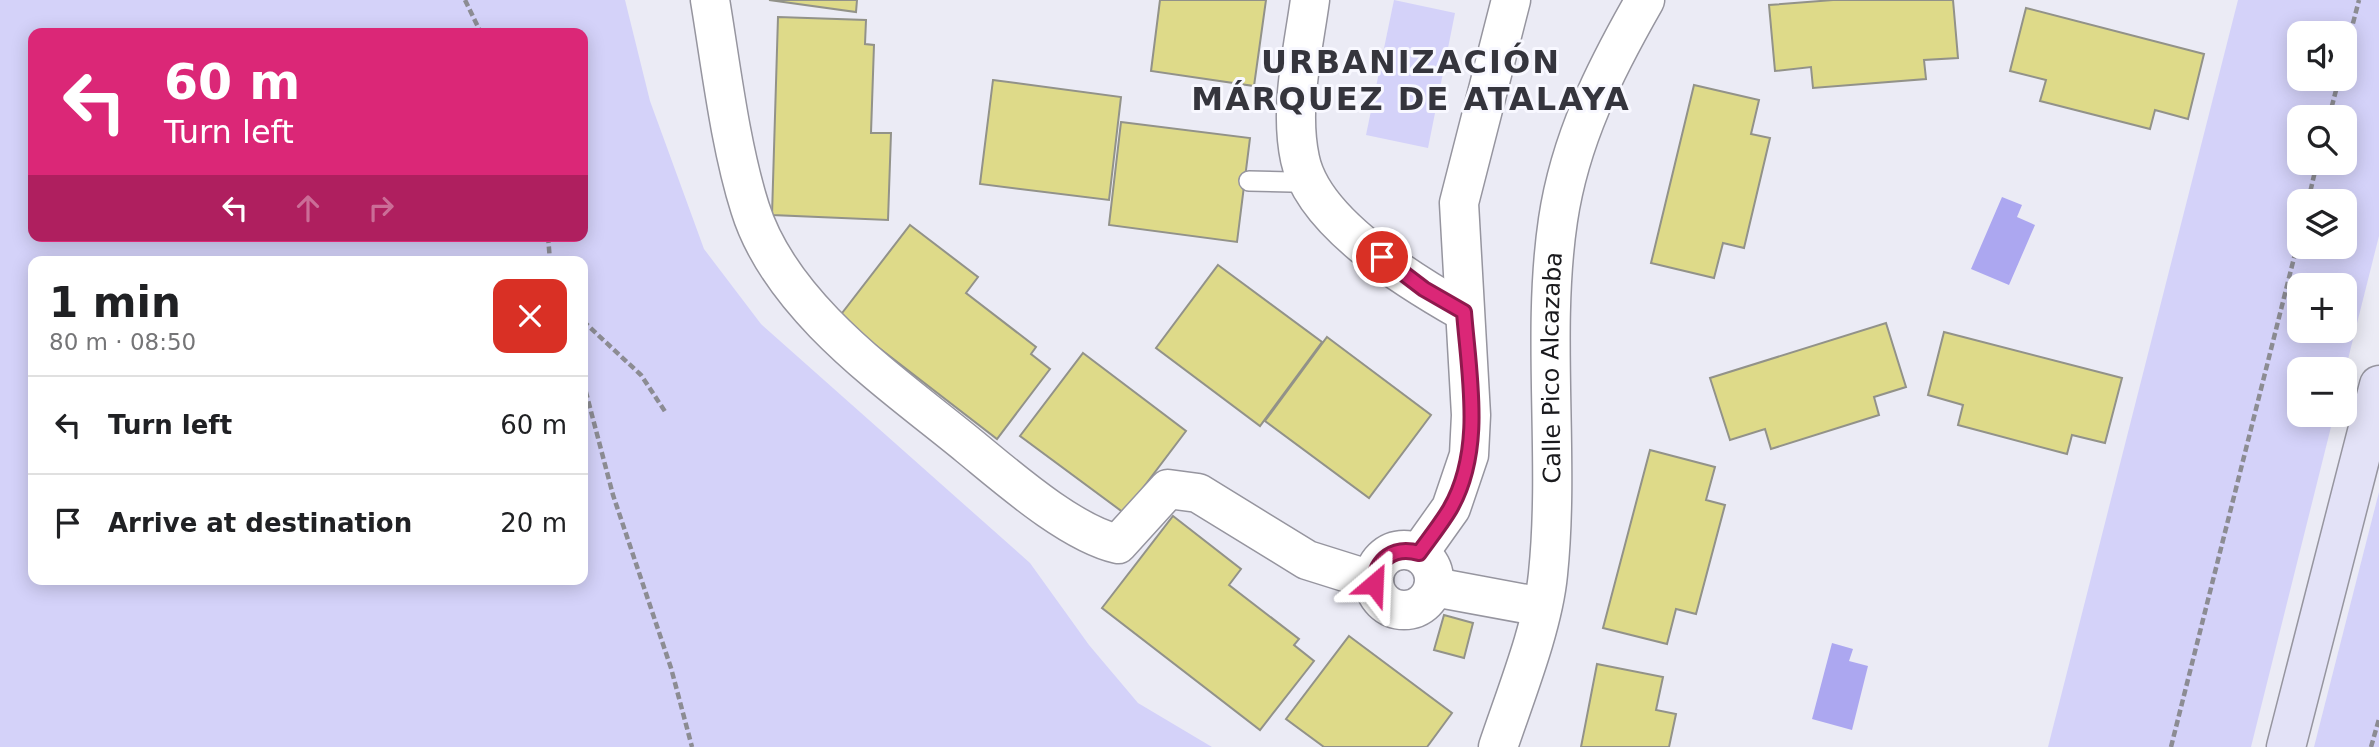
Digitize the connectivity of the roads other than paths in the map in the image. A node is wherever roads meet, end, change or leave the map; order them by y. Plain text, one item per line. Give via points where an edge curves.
1 (710, 0) edge
2 (1310, 0) edge
3 (1511, 0) edge
4 (1645, 0) edge
5 (1307, 178) junction
6 (1249, 181) dead end
7 (1464, 312) junction
8 (2379, 385) edge
9 (1426, 570) junction
10 (1374, 582) junction
11 (1542, 607) junction
12 (1498, 747) edge
13 (2286, 747) edge

1 - 10 street via 750,209 777,263 834,336 1020,488 1099,540 1118,544 1168,489 1198,493 1307,560
2 - 5 street via 1295,119
3 - 7 street via 1459,202
4 - 11 street, Calle Pico Alcazaba via 1602,75 1584,120 1558,220 1553,310 1554,492
5 - 6 lane
5 - 7 street via 1316,199 1361,242
7 - 9 street via 1469,455
8 - 13 main road
9 - 10 street via 1406,550 1391,553 1378,566
9 - 10 street via 1419,607 1391,607 1380,599
9 - 11 street
11 - 12 street, Calle Pico Alcazaba

